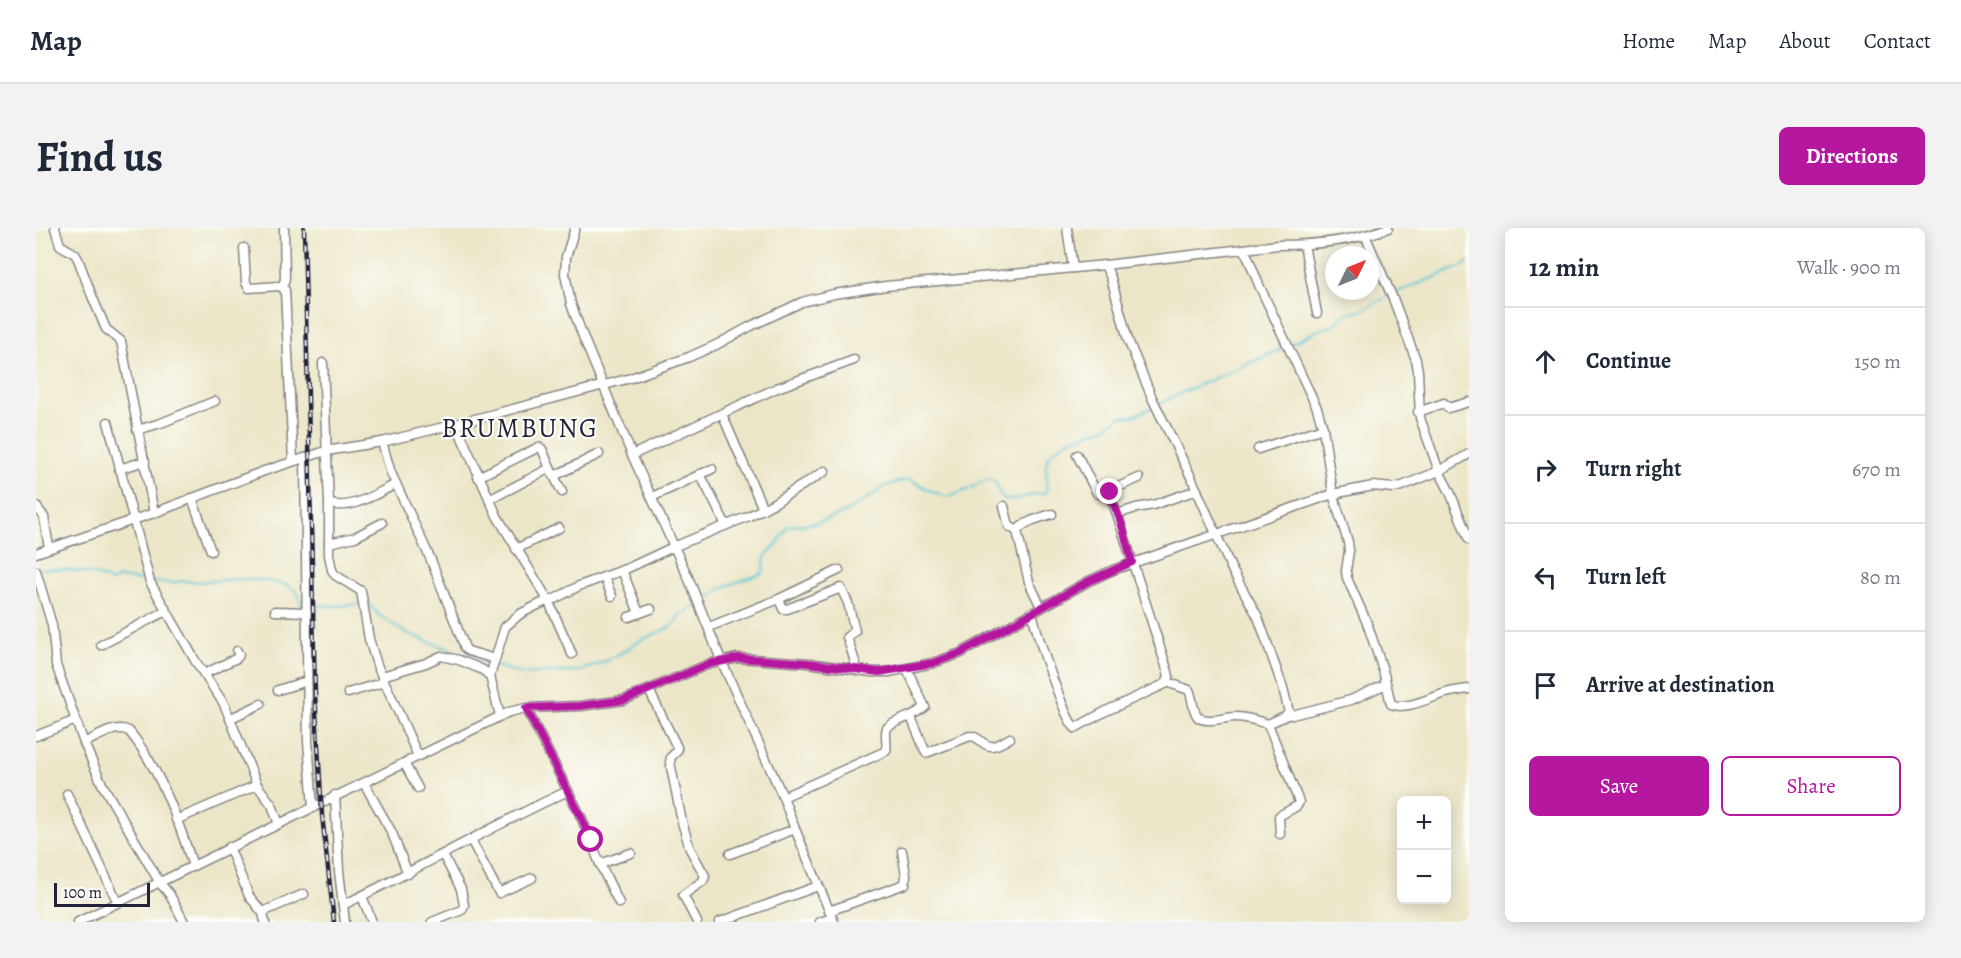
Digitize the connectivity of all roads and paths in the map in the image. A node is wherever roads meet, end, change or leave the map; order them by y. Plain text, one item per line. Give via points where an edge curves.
1 (55, 228) edge
2 (284, 228) edge
3 (575, 228) edge
4 (1067, 228) edge
5 (1388, 228) edge
6 (1365, 235) junction
7 (1304, 245) junction
8 (244, 248) dead end
9 (1245, 249) junction
10 (1105, 266) junction
11 (1073, 268) junction
12 (283, 287) junction
13 (1317, 313) dead end
14 (854, 360) dead end
15 (323, 363) dead end
16 (603, 385) junction
17 (214, 401) dead end
18 (1469, 402) edge
19 (1418, 412) junction
20 (722, 414) junction
21 (108, 422) dead end
22 (456, 424) junction
23 (1323, 428) junction
24 (137, 430) junction
25 (382, 442) junction
26 (1258, 449) dead end
27 (326, 451) junction
28 (1469, 453) edge
29 (599, 454) dead end
30 (1077, 454) dead end
31 (632, 455) junction
32 (304, 458) junction
33 (145, 461) junction
34 (293, 461) junction
35 (119, 469) junction
36 (712, 469) dead end
37 (825, 471) dead end
38 (1439, 471) junction
39 (552, 472) junction
40 (700, 474) junction
41 (478, 477) junction
42 (1139, 478) dead end
43 (396, 484) junction
44 (1197, 490) junction
45 (561, 492) dead end
46 (1333, 494) junction
47 (652, 497) junction
48 (192, 498) junction
49 (1109, 498) junction
50 (489, 500) junction
51 (329, 503) junction
52 (36, 506) edge
53 (1004, 506) dead end
54 (763, 509) junction
55 (154, 513) junction
56 (1052, 514) dead end
57 (1117, 514) junction
58 (133, 520) junction
59 (382, 523) dead end
60 (726, 525) junction
61 (559, 528) dead end
62 (1017, 531) junction
63 (1215, 533) junction
64 (1469, 540) edge
65 (329, 543) junction
66 (673, 547) junction
67 (49, 548) junction
68 (516, 549) junction
69 (211, 551) dead end
70 (36, 553) edge
71 (1132, 562) junction
72 (622, 570) junction
73 (838, 570) dead end
74 (36, 571) edge
75 (604, 577) junction
76 (612, 596) dead end
77 (779, 599) junction
78 (549, 601) junction
79 (1041, 607) junction
80 (651, 609) dead end
81 (166, 611) junction
82 (275, 611) dead end
83 (307, 611) junction
84 (1032, 612) junction
85 (639, 613) junction
86 (629, 617) dead end
87 (709, 627) junction
88 (101, 645) dead end
89 (237, 651) dead end
90 (572, 654) dead end
91 (495, 659) junction
92 (721, 660) junction
93 (907, 669) junction
94 (858, 671) junction
95 (204, 674) junction
96 (491, 674) junction
97 (383, 679) junction
98 (307, 681) junction
99 (1167, 682) junction
100 (1386, 684) junction
101 (1469, 688) edge
102 (278, 690) dead end
103 (649, 690) junction
104 (348, 693) dead end
105 (261, 704) dead end
106 (526, 708) junction
107 (1287, 714) junction
108 (500, 716) junction
109 (910, 717) junction
110 (231, 718) junction
111 (76, 720) junction
112 (1268, 724) junction
113 (36, 736) edge
114 (1010, 738) dead end
115 (84, 743) junction
116 (417, 756) junction
117 (404, 763) junction
118 (364, 783) junction
119 (257, 785) junction
120 (417, 788) dead end
121 (568, 791) junction
122 (67, 794) dead end
123 (334, 795) junction
124 (783, 797) junction
125 (313, 808) junction
126 (176, 820) junction
127 (279, 824) junction
128 (795, 829) junction
129 (1280, 834) dead end
130 (471, 840) junction
131 (229, 847) junction
132 (902, 851) dead end
133 (631, 854) dead end
134 (729, 854) dead end
135 (443, 855) junction
136 (600, 864) junction
137 (193, 866) junction
138 (408, 874) junction
139 (532, 878) dead end
140 (160, 883) junction
141 (819, 886) junction
142 (304, 894) dead end
143 (362, 896) junction
144 (118, 903) junction
145 (619, 903) dead end
146 (343, 905) junction
147 (831, 917) edge
148 (264, 918) edge
149 (81, 921) edge
150 (184, 922) edge
151 (345, 922) edge
152 (372, 922) edge
153 (432, 922) edge
154 (697, 922) edge
155 (720, 922) edge
156 (820, 922) edge

1 - 24 street via 60,245 78,259 105,326 121,341
2 - 12 street
3 - 16 street via 566,257 567,288
4 - 11 street
5 - 6 street
6 - 7 street
6 - 19 street via 1416,360
7 - 9 street
7 - 13 street
8 - 12 street via 249,288
9 - 10 street
9 - 23 street
10 - 11 street
10 - 44 street via 1128,340
11 - 16 street via 834,294 802,302 689,357
12 - 34 street
14 - 20 street via 777,388
15 - 27 street
16 - 22 street
16 - 31 street
17 - 24 street
18 - 19 street via 1449,408 1443,403
19 - 38 street
20 - 31 street
20 - 54 street
21 - 35 street
22 - 25 street
22 - 41 street
23 - 26 street
23 - 46 street
24 - 33 street
25 - 27 street
25 - 43 street
27 - 32 street
27 - 51 street
28 - 38 street
29 - 39 street
30 - 49 street via 1097,494
31 - 47 street
32 - 34 street
32 - 83 street
33 - 35 street
33 - 55 street
34 - 48 street
35 - 58 street
36 - 40 street
37 - 54 street
38 - 46 street via 1393,488 1373,486
38 - 64 street
39 - 41 street via 539,447
39 - 45 street
39 - 50 street
40 - 47 street
40 - 60 street
41 - 50 street
42 - 49 street via 1111,491
43 - 51 street via 359,502 335,506
43 - 91 street via 465,648
44 - 57 street
44 - 63 street
46 - 63 street
46 - 100 street via 1348,542 1347,578 1367,623
47 - 66 street
48 - 55 street
48 - 69 street
49 - 57 street
50 - 68 street
51 - 65 street
52 - 67 street via 44,517
53 - 62 street via 1010,527
54 - 60 street
55 - 58 street
56 - 62 street
57 - 71 street
58 - 67 street
58 - 81 street via 150,582
59 - 65 street via 355,537
60 - 66 street
61 - 68 street
62 - 79 street via 1029,582
63 - 71 street
63 - 107 street via 1258,617 1289,708
65 - 97 street via 333,572 363,594 369,639
66 - 72 street
66 - 87 street
67 - 70 street
68 - 78 street
71 - 79 street
71 - 99 street via 1164,658
72 - 75 street
72 - 85 street
73 - 77 street
74 - 111 street via 52,625 56,665
75 - 76 street
75 - 78 street
77 - 87 street
77 - 94 street via 783,609 787,609 841,588 855,631 847,637
78 - 90 street
78 - 91 street via 520,614 506,627
79 - 84 street
80 - 85 street
81 - 88 street
81 - 95 street
82 - 83 street
83 - 98 street
84 - 93 street via 961,653
84 - 99 street via 1040,643 1075,728
85 - 86 street
87 - 92 street
89 - 95 street via 237,658
91 - 96 street
92 - 94 street via 786,661
92 - 103 street
92 - 124 street
93 - 94 street
93 - 109 street via 925,705
95 - 110 street
96 - 97 street via 441,656
96 - 108 street
97 - 104 street
97 - 116 street
98 - 102 street
98 - 125 street
99 - 112 street via 1189,690 1201,719 1245,717
100 - 101 street via 1390,703 1396,707
100 - 107 street via 1351,700
103 - 106 street via 600,704
103 - 154 street via 677,747 670,762 680,815 690,849 705,876 683,895
105 - 110 street
106 - 108 street
106 - 121 street
107 - 112 street
108 - 116 street
109 - 114 street via 926,753 970,736 991,746
109 - 124 street via 887,728 888,748 884,753
110 - 119 street
111 - 113 street
111 - 115 street
112 - 129 street via 1299,802 1279,816
115 - 126 street via 116,729 129,731 154,770
115 - 140 street via 102,784
116 - 117 street
117 - 118 street
117 - 120 street
118 - 123 street
118 - 138 street via 396,840
119 - 126 street
119 - 127 street via 272,805
121 - 130 street
121 - 136 street
122 - 144 street
123 - 125 street
123 - 146 street
124 - 128 street
125 - 127 street
126 - 137 street
127 - 131 street
128 - 134 street
128 - 141 street
130 - 135 street
130 - 139 street via 499,893
131 - 137 street
131 - 148 street via 249,896
132 - 147 street via 905,884
133 - 136 street
135 - 138 street
135 - 153 street via 461,890 464,905 462,910
136 - 145 street
137 - 140 street
138 - 143 street
140 - 144 street
140 - 150 street
141 - 147 street
141 - 155 street
142 - 148 street
143 - 146 street
143 - 152 street
144 - 149 street
146 - 151 street
147 - 156 street

